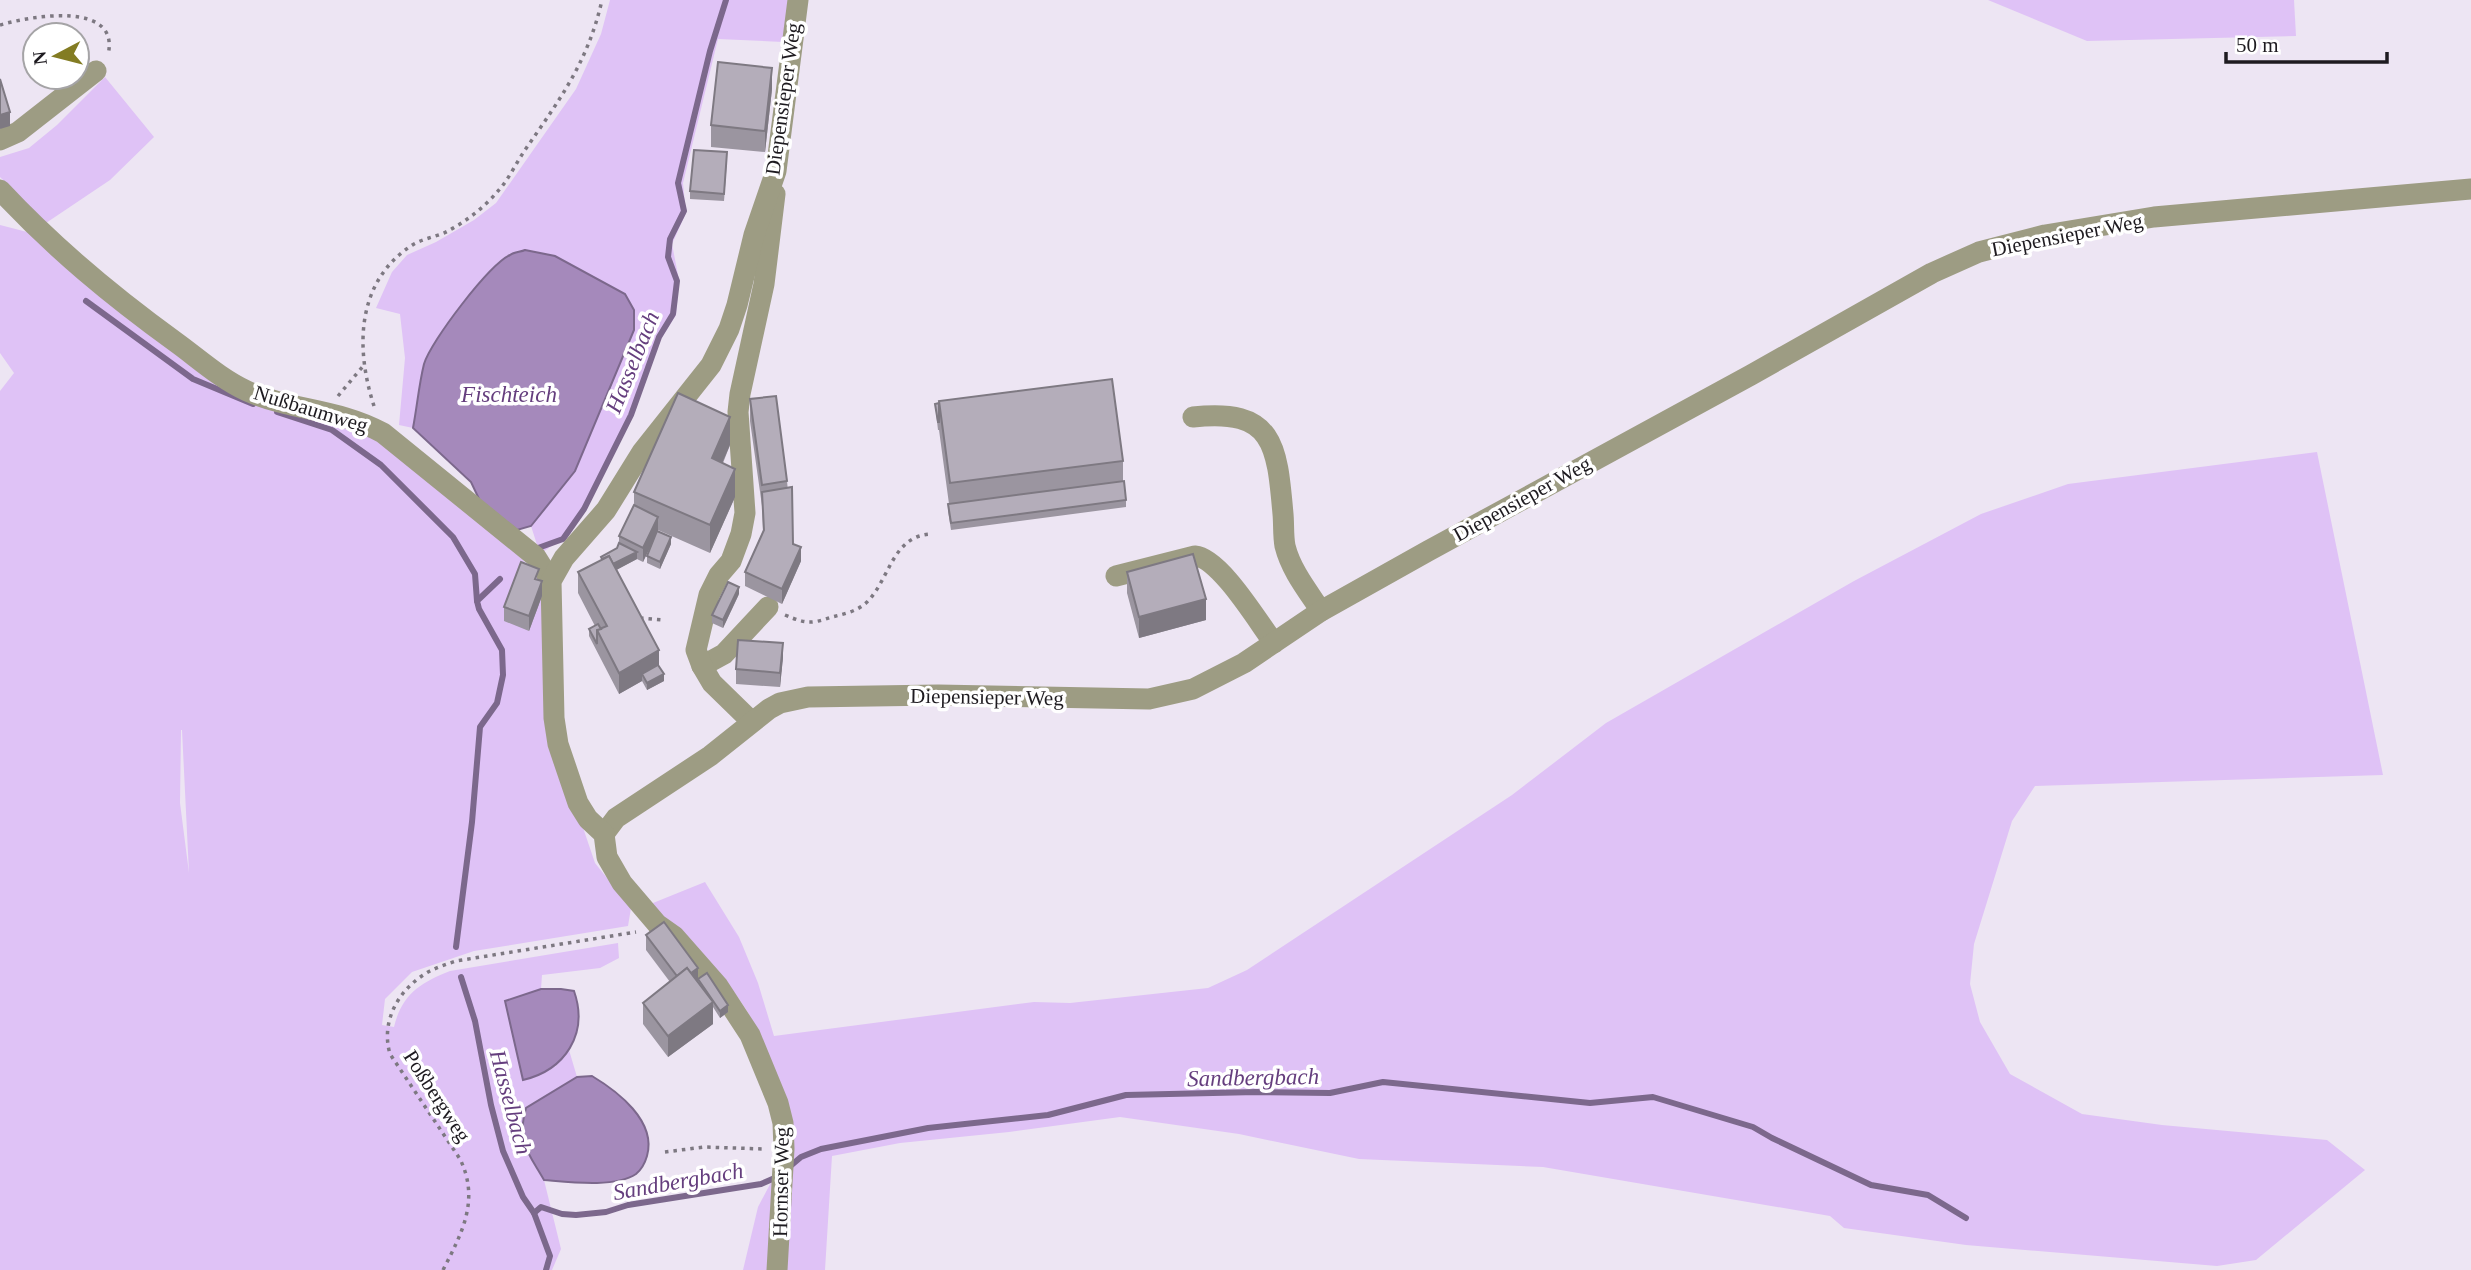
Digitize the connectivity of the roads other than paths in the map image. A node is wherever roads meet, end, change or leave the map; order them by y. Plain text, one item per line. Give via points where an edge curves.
1 (798, 0) edge
2 (96, 71) road end
3 (0, 140) edge
4 (774, 178) junction
5 (2471, 189) edge
6 (0, 190) edge
7 (1193, 417) dead end
8 (1116, 576) dead end
9 (551, 581) junction
10 (768, 607) road end
11 (1321, 611) junction
12 (1274, 643) junction
13 (702, 666) junction
14 (752, 722) junction
15 (604, 834) junction
16 (777, 1270) edge

1 - 4 street, Diepensieper Weg
2 - 3 street via 18,132
4 - 9 street, Diepensieper Weg via 720,350
4 - 13 street via 770,246 738,412 745,513 731,561 709,595 696,650
5 - 11 street, Diepensieper Weg via 2154,217 2045,235 1979,252 1932,273
6 - 9 street, Nußbaumweg via 117,300 229,382 264,398 361,421 383,433 536,557
7 - 11 street via 1245,419 1270,441 1285,545 1294,570
8 - 12 street via 1202,556 1220,570
9 - 15 street via 558,744 578,803
10 - 13 street via 724,654
11 - 12 street, Diepensieper Weg
12 - 14 street, Diepensieper Weg via 1205,684 1149,699 808,697 780,703
13 - 14 street via 712,683
14 - 15 street, Diepensieper Weg via 710,756 616,818
15 - 16 street, Hornser Weg via 615,874 657,924 697,960 750,1035 778,1103 784,1152

